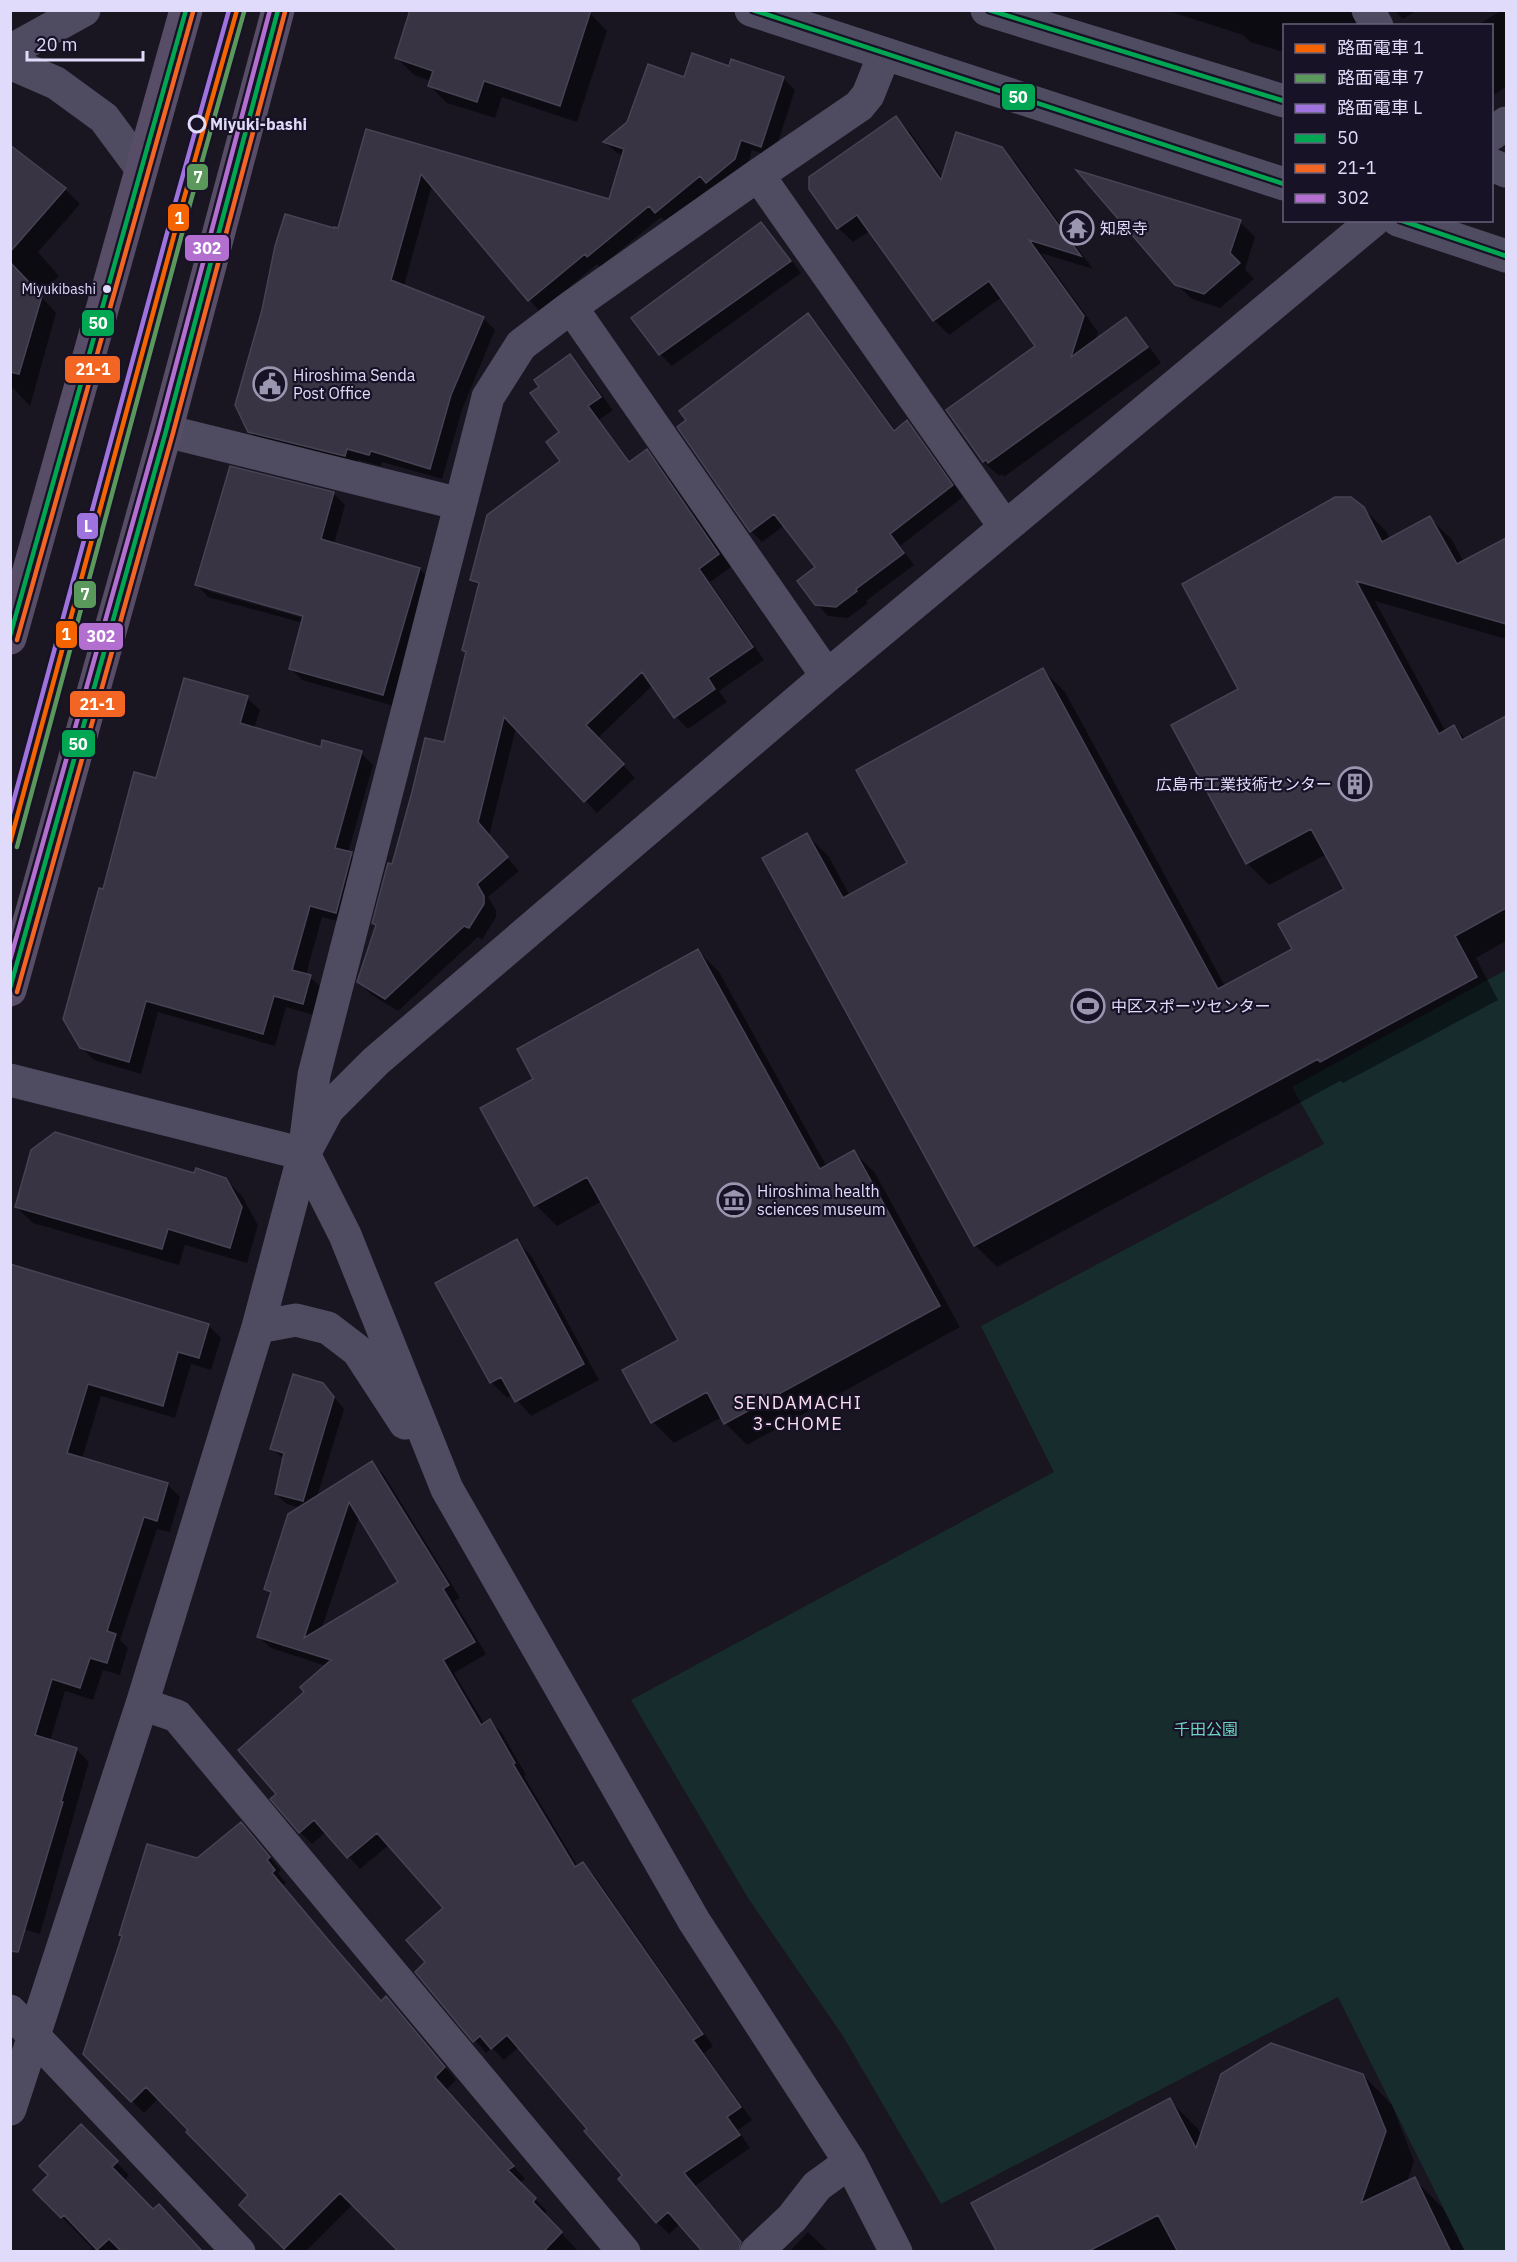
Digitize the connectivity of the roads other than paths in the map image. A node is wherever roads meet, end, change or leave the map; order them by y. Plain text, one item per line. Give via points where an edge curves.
1 (84, 10) edge
2 (186, 10) edge
3 (278, 10) edge
4 (751, 10) edge
5 (987, 10) edge
6 (1368, 10) edge
7 (1052, 20) edge
8 (1376, 24) edge
9 (10, 51) edge
10 (884, 55) junction
11 (10, 63) edge
12 (1283, 101) edge
13 (1506, 123) edge
14 (1493, 133) edge
15 (141, 168) junction
16 (758, 175) junction
17 (1283, 184) edge
18 (1372, 222) edge
19 (1404, 222) edge
20 (1506, 256) edge
21 (571, 307) junction
22 (166, 431) junction
23 (460, 504) junction
24 (1005, 527) junction
25 (10, 638) edge
26 (827, 676) junction
27 (10, 990) edge
28 (10, 1080) edge
29 (304, 1154) junction
30 (258, 1326) junction
31 (445, 1484) junction
32 (142, 1704) junction
33 (10, 2011) edge
34 (33, 2037) junction
35 (10, 2109) edge
36 (850, 2162) junction
37 (239, 2252) edge
38 (624, 2252) edge
39 (756, 2252) edge
40 (896, 2252) edge

1 - 9 street
2 - 15 main road
3 - 22 main road
4 - 10 street
5 - 7 street
6 - 8 street
7 - 12 street
10 - 16 street via 868,95 859,106
10 - 17 street
11 - 15 street via 56,83 104,118
13 - 14 street
15 - 25 main road
16 - 21 street
16 - 24 street
18 - 24 street
19 - 20 street
21 - 23 street via 521,345 488,398
21 - 26 street
22 - 23 street
22 - 27 main road
23 - 29 street via 314,1075
24 - 26 street
26 - 29 street via 375,1061 328,1109
28 - 29 street
29 - 30 street
29 - 31 street via 345,1235
30 - 31 street via 296,1320 328,1328 358,1351
30 - 32 street
31 - 36 street via 694,1921
32 - 34 street
32 - 38 street via 177,1716
33 - 34 street
34 - 35 street
34 - 37 street
36 - 39 street via 817,2186 792,2218
36 - 40 street

